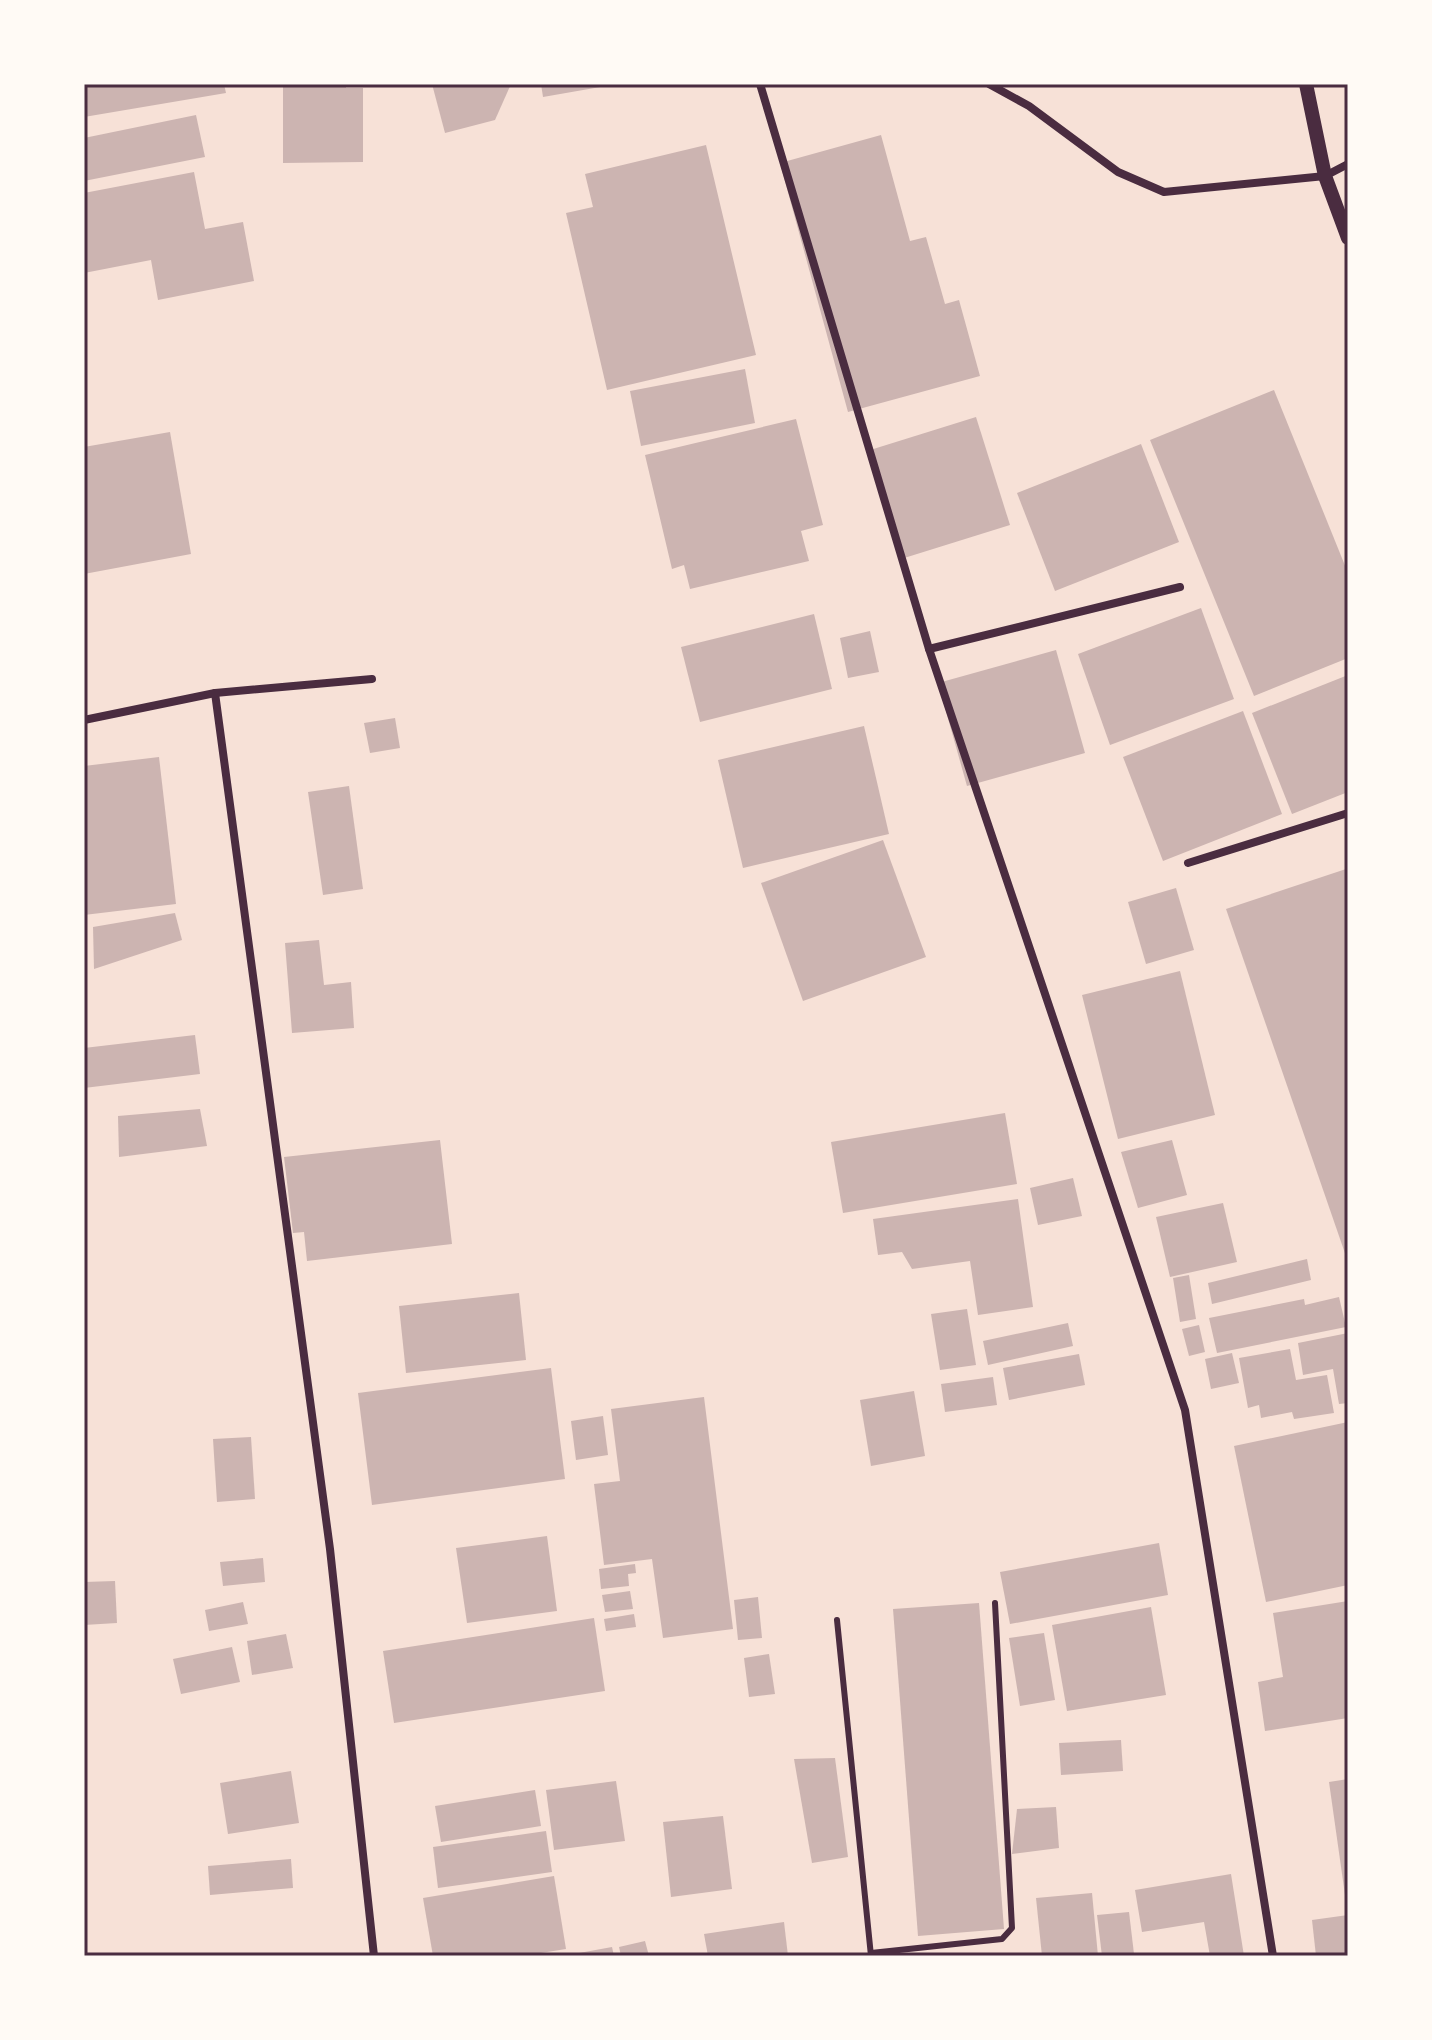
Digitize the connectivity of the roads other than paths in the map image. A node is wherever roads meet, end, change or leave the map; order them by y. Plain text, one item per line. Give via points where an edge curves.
1 (760, 84) edge
2 (989, 84) edge
3 (1306, 84) edge
4 (1348, 164) edge
5 (1325, 176) junction
6 (1348, 238) edge
7 (1180, 587) dead end
8 (929, 649) junction
9 (372, 679) dead end
10 (215, 693) junction
11 (84, 720) edge
12 (1348, 813) edge
13 (1188, 863) dead end
14 (995, 1603) dead end
15 (837, 1620) dead end
16 (871, 1955) edge
17 (374, 1956) edge
18 (1273, 1956) edge

1 - 8 street
2 - 5 street via 1029,106 1118,172 1164,192
3 - 5 street
4 - 5 street
5 - 6 street
7 - 8 street
8 - 18 street via 1185,1410
9 - 10 street
10 - 11 street
10 - 17 street via 330,1549
12 - 13 street
14 - 16 lane via 1012,1928 1002,1939
15 - 16 lane

